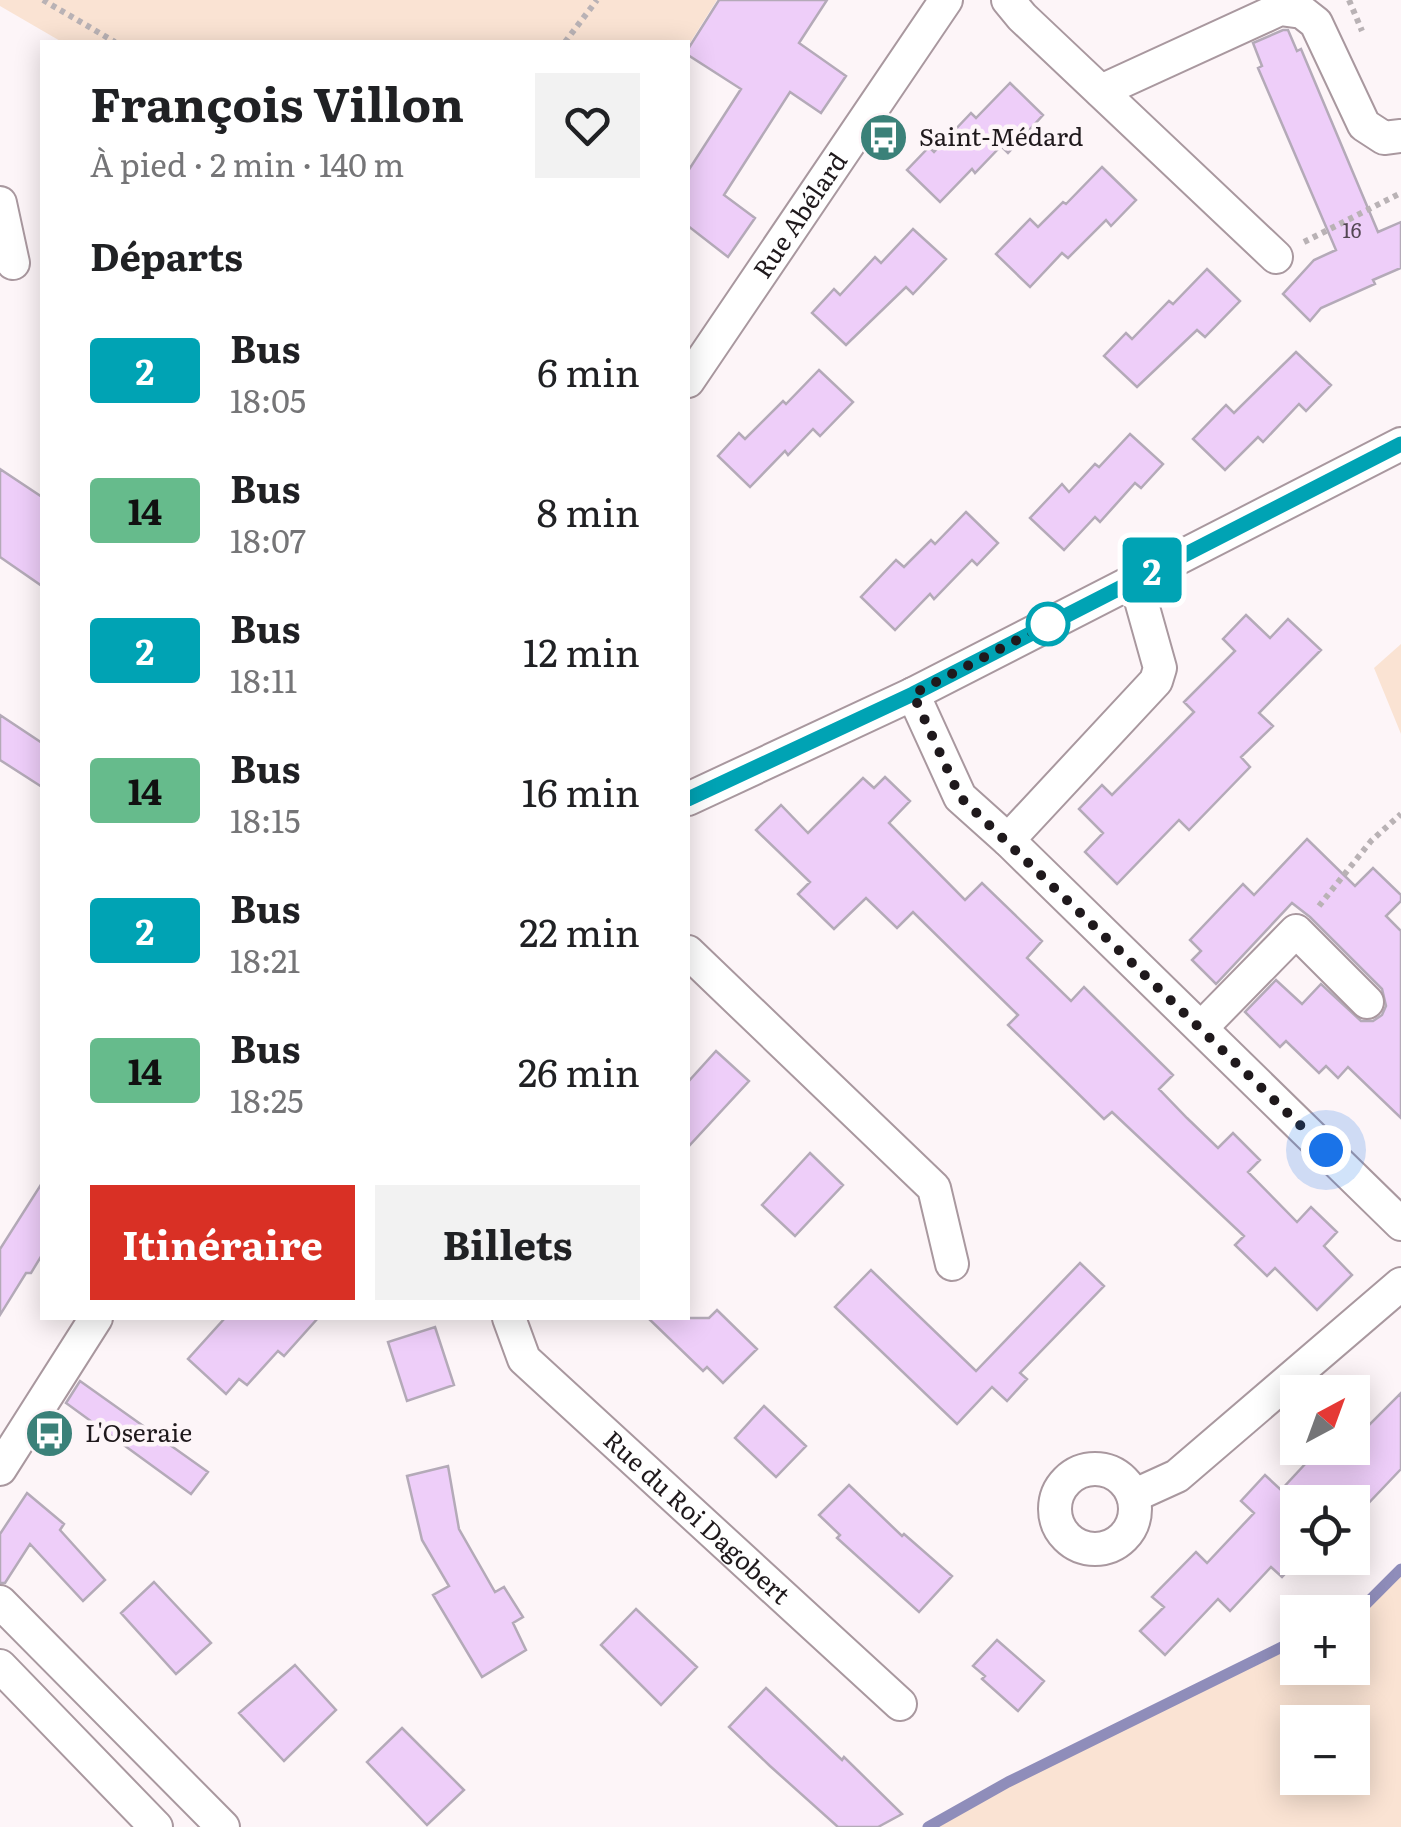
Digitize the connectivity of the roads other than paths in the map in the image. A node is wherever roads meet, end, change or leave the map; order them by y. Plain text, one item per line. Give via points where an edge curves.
1 (946, 0) edge
2 (1008, 0) edge
3 (1101, 91) junction
4 (1401, 136) edge
5 (0, 203) edge
6 (1276, 257) road end
7 (18, 265) edge
8 (690, 378) edge
9 (1401, 444) edge
10 (1135, 579) junction
11 (913, 694) junction
12 (690, 798) edge
13 (1008, 840) junction
14 (690, 954) edge
15 (1367, 1002) dead end
16 (1200, 1028) junction
17 (1401, 1224) edge
18 (952, 1264) dead end
19 (1401, 1284) edge
20 (95, 1320) edge
21 (511, 1320) edge
22 (0, 1469) edge
23 (1133, 1496) dead end
24 (0, 1602) edge
25 (0, 1666) edge
26 (900, 1704) dead end
27 (156, 1827) edge
28 (223, 1827) edge

1 - 8 street, Rue Abélard
2 - 3 street
3 - 4 street via 1280,9 1302,12 1316,23 1364,124 1384,138
3 - 6 street
5 - 7 street
9 - 10 street
10 - 11 street
10 - 13 street via 1160,668 1156,681
11 - 12 street
11 - 13 street via 960,797
13 - 16 street
14 - 18 street via 934,1188
15 - 16 street via 1296,931
16 - 17 street
19 - 23 street via 1177,1476
20 - 22 street
21 - 26 street, Rue du Roi Dagobert via 524,1360
24 - 28 street
25 - 27 street

